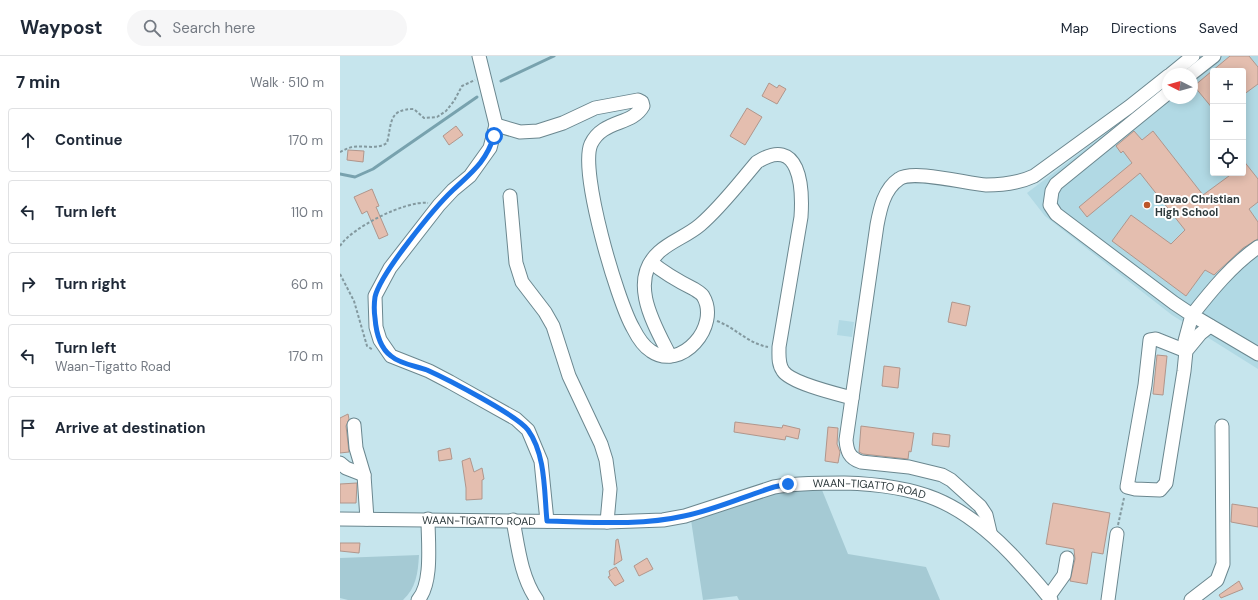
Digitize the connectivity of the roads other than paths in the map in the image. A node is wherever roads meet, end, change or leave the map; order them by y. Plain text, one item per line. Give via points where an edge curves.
1 (479, 56) edge
2 (1193, 56) edge
3 (1214, 56) edge
4 (1178, 68) edge
5 (1198, 69) edge
6 (1162, 81) edge
7 (1162, 98) edge
8 (496, 125) junction
9 (510, 196) dead end
10 (1258, 247) edge
11 (651, 262) junction
12 (1192, 315) junction
13 (1210, 326) junction
14 (1186, 349) junction
15 (1256, 350) edge
16 (670, 356) junction
17 (852, 398) junction
18 (354, 425) dead end
19 (1222, 426) dead end
20 (340, 463) edge
21 (364, 475) junction
22 (340, 519) edge
23 (367, 519) junction
24 (428, 519) junction
25 (513, 520) junction
26 (547, 521) junction
27 (607, 522) junction
28 (990, 532) junction
29 (1117, 534) road end
30 (1067, 558) dead end
31 (1050, 598) edge
32 (418, 600) edge
33 (537, 600) edge
34 (1108, 600) edge
35 (1191, 600) edge

1 - 8 street
2 - 4 street
3 - 5 street
6 - 17 street via 1034,176 1022,182 986,184 922,176 899,178 884,199 877,225
7 - 12 street via 1056,184 1050,205 1056,214
8 - 16 street via 520,132 538,132 595,108 638,100 642,102 640,112 635,116 606,127 596,135 590,145 590,182 605,247 632,327 652,351
8 - 26 street via 490,148 481,162 439,205 401,252 381,282 375,296 376,328 382,345 391,356 445,379 516,419 528,430 541,461
9 - 27 street via 516,263 522,282 553,326 569,376 606,460 610,490
10 - 12 street via 1206,295
11 - 16 street via 644,284 646,302
11 - 16 street via 679,282 702,294 708,304 708,318 704,331 695,344
11 - 17 street via 659,252 699,226 757,162 769,154 785,155 797,171 802,203 779,347 780,366 787,376
12 - 13 street
12 - 14 street via 1185,341
13 - 14 street
13 - 15 street
14 - 14 street via 1156,339 1150,340 1145,385 1126,487 1160,490 1166,483
17 - 28 street via 846,440 847,448 854,460 909,467 942,475 980,506 986,515
18 - 21 street via 356,448
19 - 35 street via 1223,564 1217,580
20 - 21 street
21 - 23 street
22 - 23 street, WAAN-TIGATTO ROAD
23 - 24 street, WAAN-TIGATTO ROAD
24 - 25 street, WAAN-TIGATTO ROAD
24 - 32 street via 428,575 423,594
25 - 26 street, WAAN-TIGATTO ROAD
25 - 33 street via 519,556
26 - 27 street, WAAN-TIGATTO ROAD
27 - 28 street, WAAN-TIGATTO ROAD via 686,516 788,484 868,484 897,487 937,499 962,512
28 - 31 street, WAAN-TIGATTO ROAD
29 - 34 street
30 - 31 street via 1064,575

